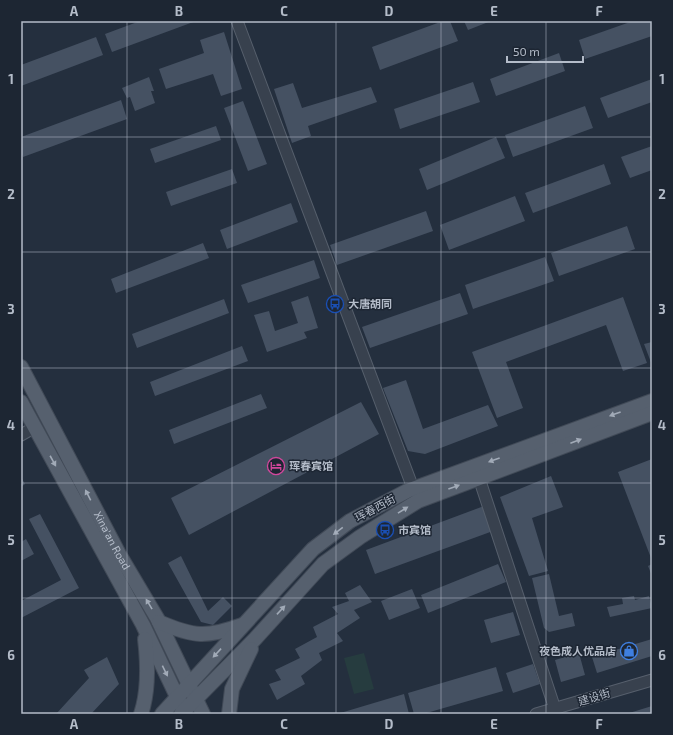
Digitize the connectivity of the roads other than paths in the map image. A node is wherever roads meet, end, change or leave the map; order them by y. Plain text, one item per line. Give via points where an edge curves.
1 (237, 21) edge
2 (21, 367) edge
3 (652, 401) edge
4 (21, 402) edge
5 (652, 413) edge
6 (35, 427) junction
7 (21, 435) edge
8 (479, 478) junction
9 (416, 495) junction
10 (114, 558) junction
11 (159, 622) junction
12 (244, 624) junction
13 (143, 625) junction
14 (255, 639) junction
15 (652, 680) edge
16 (188, 684) junction
17 (178, 697) junction
18 (196, 699) junction
19 (546, 712) edge
20 (184, 713) edge
21 (141, 714) edge
22 (162, 714) edge
23 (203, 714) edge
24 (229, 714) edge

1 - 9 street
10 -> 2 main road, Xina'an Road
3 -> 9 main road, 珲春西街
4 - 6 main road, Xina'an Road
8 -> 5 main road, 珲春西街
6 - 7 street
6 -> 10 main road, Xina'an Road
9 -> 8 main road, 珲春西街
8 - 19 street
9 -> 12 main road, 珲春西街 via 350,521 313,549
14 -> 9 main road, 珲春西街 via 324,564
11 -> 10 main road, Xina'an Road
10 - 13 main road, Xina'an Road
11 - 12 main road via 196,635 218,633
11 - 16 main road, Xina'an Road
12 -> 16 main road, 珲春西街
13 -> 17 main road, Xina'an Road
13 - 21 main road via 148,680
14 - 18 main road, 珲春西街
14 - 24 main road via 232,689
15 - 19 street, 建设街
16 - 17 main road, 珲春西街
16 - 18 main road, Xina'an Road
17 - 20 main road, Xina'an Road
17 - 22 main road, 珲春西街
18 - 20 main road, 珲春西街
18 - 23 main road, Xina'an Road

